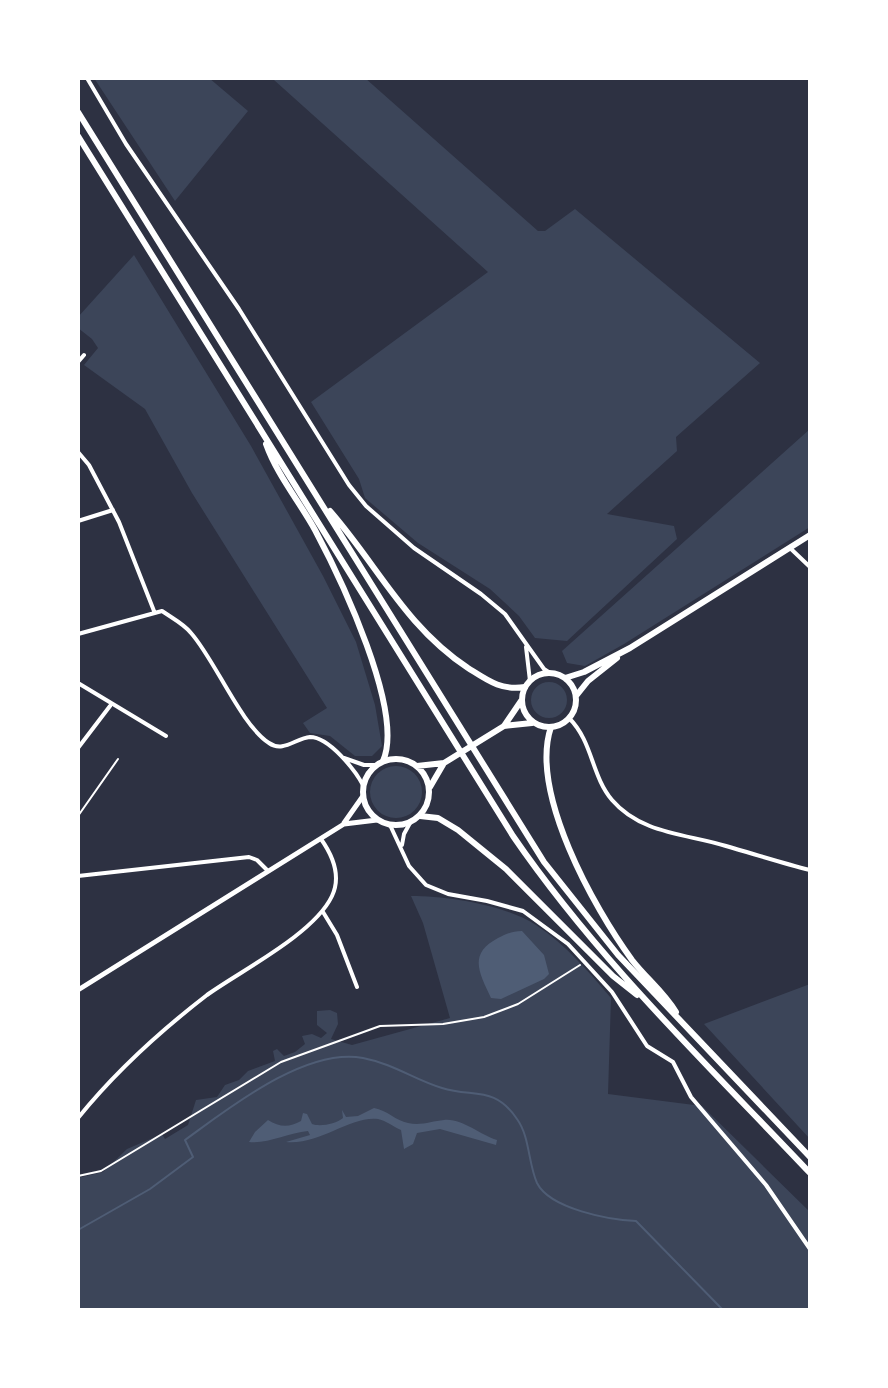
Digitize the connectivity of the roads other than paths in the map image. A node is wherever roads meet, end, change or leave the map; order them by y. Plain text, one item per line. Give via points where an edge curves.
1 (87, 78) edge
2 (78, 112) edge
3 (78, 136) edge
4 (84, 355) dead end
5 (78, 362) edge
6 (261, 430) junction
7 (78, 452) edge
8 (316, 495) junction
9 (113, 510) junction
10 (78, 521) edge
11 (810, 535) edge
12 (790, 548) junction
13 (810, 567) edge
14 (157, 611) junction
15 (78, 634) edge
16 (526, 645) junction
17 (630, 648) junction
18 (550, 673) junction
19 (565, 678) junction
20 (530, 681) junction
21 (78, 683) edge
22 (525, 687) junction
23 (576, 696) junction
24 (522, 700) junction
25 (111, 705) junction
26 (569, 718) junction
27 (535, 723) junction
28 (504, 726) junction
29 (551, 727) junction
30 (166, 736) dead end
31 (78, 748) edge
32 (342, 757) junction
33 (380, 763) junction
34 (444, 763) junction
35 (417, 766) junction
36 (363, 785) junction
37 (430, 788) junction
38 (363, 796) junction
39 (420, 816) junction
40 (377, 820) junction
41 (410, 823) junction
42 (344, 824) junction
43 (390, 825) junction
44 (321, 838) junction
45 (403, 852) junction
46 (810, 870) edge
47 (268, 871) junction
48 (78, 878) edge
49 (323, 912) junction
50 (357, 987) dead end
51 (78, 990) edge
52 (653, 1007) junction
53 (684, 1025) junction
54 (78, 1118) edge
55 (810, 1157) edge
56 (810, 1173) edge
57 (810, 1249) edge

1 - 16 street via 349,485 405,541 505,614
2 - 8 main road
3 - 6 main road
4 - 5 street
6 - 33 main road via 354,613 385,712 389,742
6 - 52 main road via 513,836 572,918
7 - 9 street
8 - 22 main road via 431,639 488,681 503,688
8 - 53 main road via 544,862 618,955
9 - 10 street
9 - 14 street
11 - 12 main road
12 - 13 street
12 - 17 main road
14 - 15 street
14 - 32 street via 191,633 268,742 280,747 315,738
16 - 18 street
16 - 20 street
17 - 19 main road
17 - 23 main road
18 - 19 main road
18 - 20 main road
19 - 23 main road
20 - 22 main road
21 - 25 street
22 - 24 main road
23 - 26 main road
24 - 27 main road
24 - 28 main road
25 - 30 street
25 - 31 street
26 - 29 main road
26 - 46 street via 585,736 613,801 636,818 666,832
27 - 28 main road
27 - 29 main road
28 - 34 main road
29 - 53 main road via 546,743 549,778 578,872 627,951
32 - 33 street via 364,765
32 - 36 street
33 - 35 main road via 395,759
33 - 36 main road
34 - 35 main road
34 - 37 main road
35 - 37 main road
36 - 38 main road
37 - 39 main road
38 - 40 main road
38 - 42 main road
39 - 41 main road
39 - 52 main road via 438,818 458,830 506,869 613,976
40 - 42 main road
40 - 43 main road
41 - 43 main road
41 - 45 street
42 - 44 main road
43 - 45 street
44 - 47 main road
44 - 49 street via 336,878
45 - 57 street via 426,885 523,911 585,962 618,999 647,1046 673,1062 693,1100 766,1185
47 - 48 street via 257,860 243,857
47 - 51 main road
49 - 50 street
49 - 54 street via 146,1044
52 - 56 main road
53 - 55 main road

